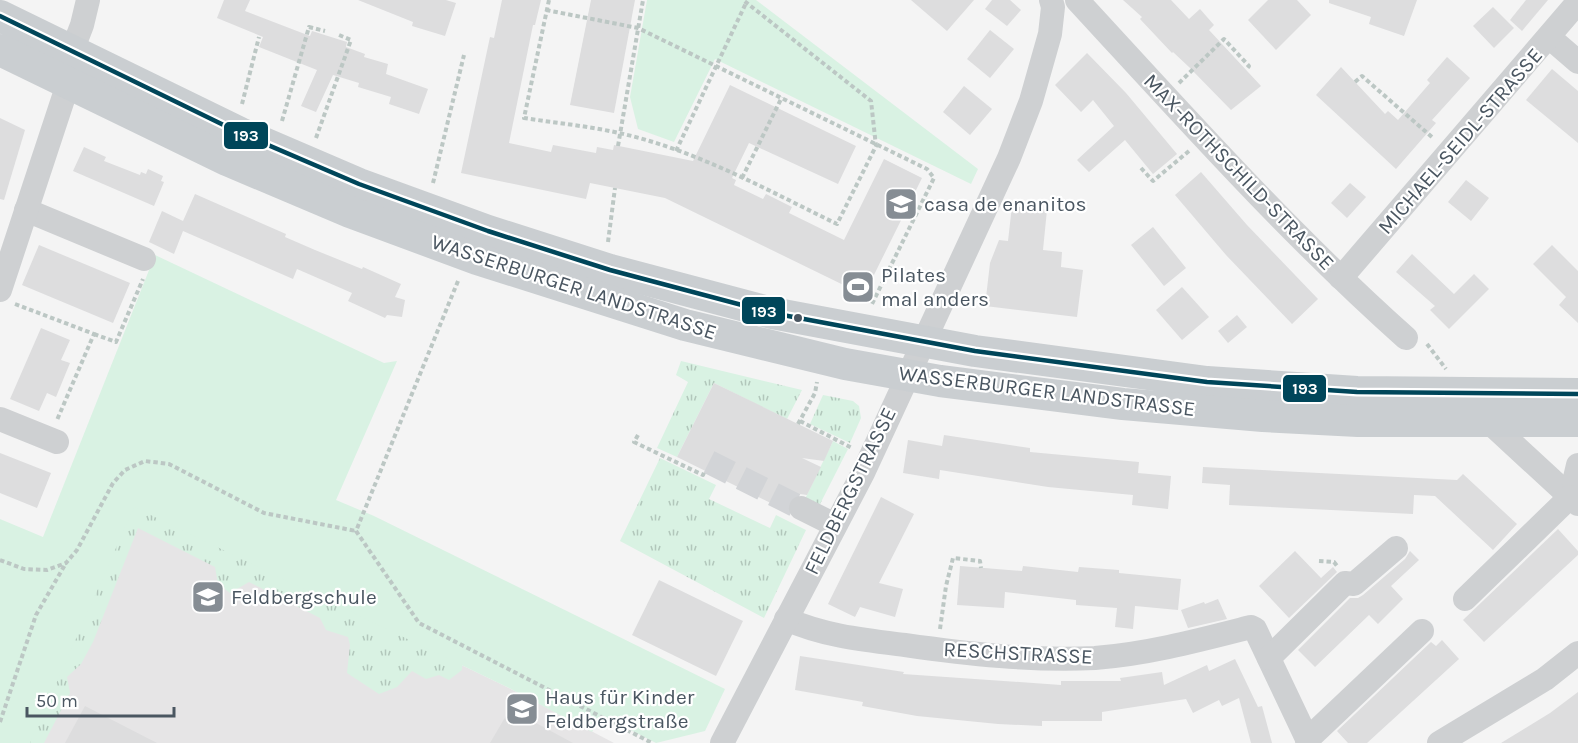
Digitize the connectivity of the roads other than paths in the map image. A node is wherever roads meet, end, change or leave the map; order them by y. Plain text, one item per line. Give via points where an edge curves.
1 (87, 0) edge
2 (1051, 0) edge
3 (1077, 0) edge
4 (1578, 3) edge
5 (0, 16) edge
6 (1548, 37) junction
7 (0, 50) edge
8 (72, 51) junction
9 (1578, 62) edge
10 (68, 84) junction
11 (26, 210) junction
12 (144, 259) road end
13 (1341, 278) junction
14 (5, 296) edge
15 (1406, 338) dead end
16 (922, 342) junction
17 (906, 375) junction
18 (1578, 394) edge
19 (0, 419) edge
20 (1489, 422) junction
21 (1578, 422) edge
22 (53, 441) road end
23 (1578, 465) edge
24 (1575, 498) edge
25 (801, 508) tunnel mouth
26 (835, 525) junction
27 (1396, 548) dead end
28 (1466, 599) dead end
29 (786, 619) junction
30 (1422, 631) dead end
31 (1578, 653) edge
32 (1269, 658) junction
33 (1308, 742) edge
34 (722, 743) edge
35 (1439, 743) edge

1 - 8 street
2 - 16 street, FELDBERGSTRASSE via 1050,34 1031,101 1009,158
3 - 13 street, MAX-ROTHSCHILD-STRASSE via 1209,144
4 - 6 street, MICHAEL-SEIDL-STRASSE
5 - 8 main road, WASSERBURGER LANDSTRASSE
6 - 9 street
6 - 13 street, MICHAEL-SEIDL-STRASSE
7 - 10 main road, WASSERBURGER LANDSTRASSE
8 - 16 main road, WASSERBURGER LANDSTRASSE via 260,142 359,184 488,231 610,270 772,314
10 - 11 street
10 - 17 main road, WASSERBURGER LANDSTRASSE via 227,160 350,212 477,259 685,325
11 - 12 street
11 - 14 street
13 - 15 street, MAX-ROTHSCHILD-STRASSE
16 - 17 street, FELDBERGSTRASSE
16 - 18 main road, WASSERBURGER LANDSTRASSE via 1207,382 1357,392
17 - 20 main road, WASSERBURGER LANDSTRASSE via 1124,404 1263,416
17 - 26 street, FELDBERGSTRASSE via 863,473
19 - 22 street
20 - 21 main road, WASSERBURGER LANDSTRASSE
20 - 24 street
23 - 24 street
24 - 28 street
25 - 26 street
26 - 29 street, FELDBERGSTRASSE
27 - 32 street via 1354,584 1345,583
29 - 32 street, RESCHSTRASSE via 813,630 864,640 982,655 1043,658 1095,658 1144,652 1251,627
29 - 34 street, FELDBERGSTRASSE
30 - 33 street
31 - 35 street via 1545,679
32 - 33 street

